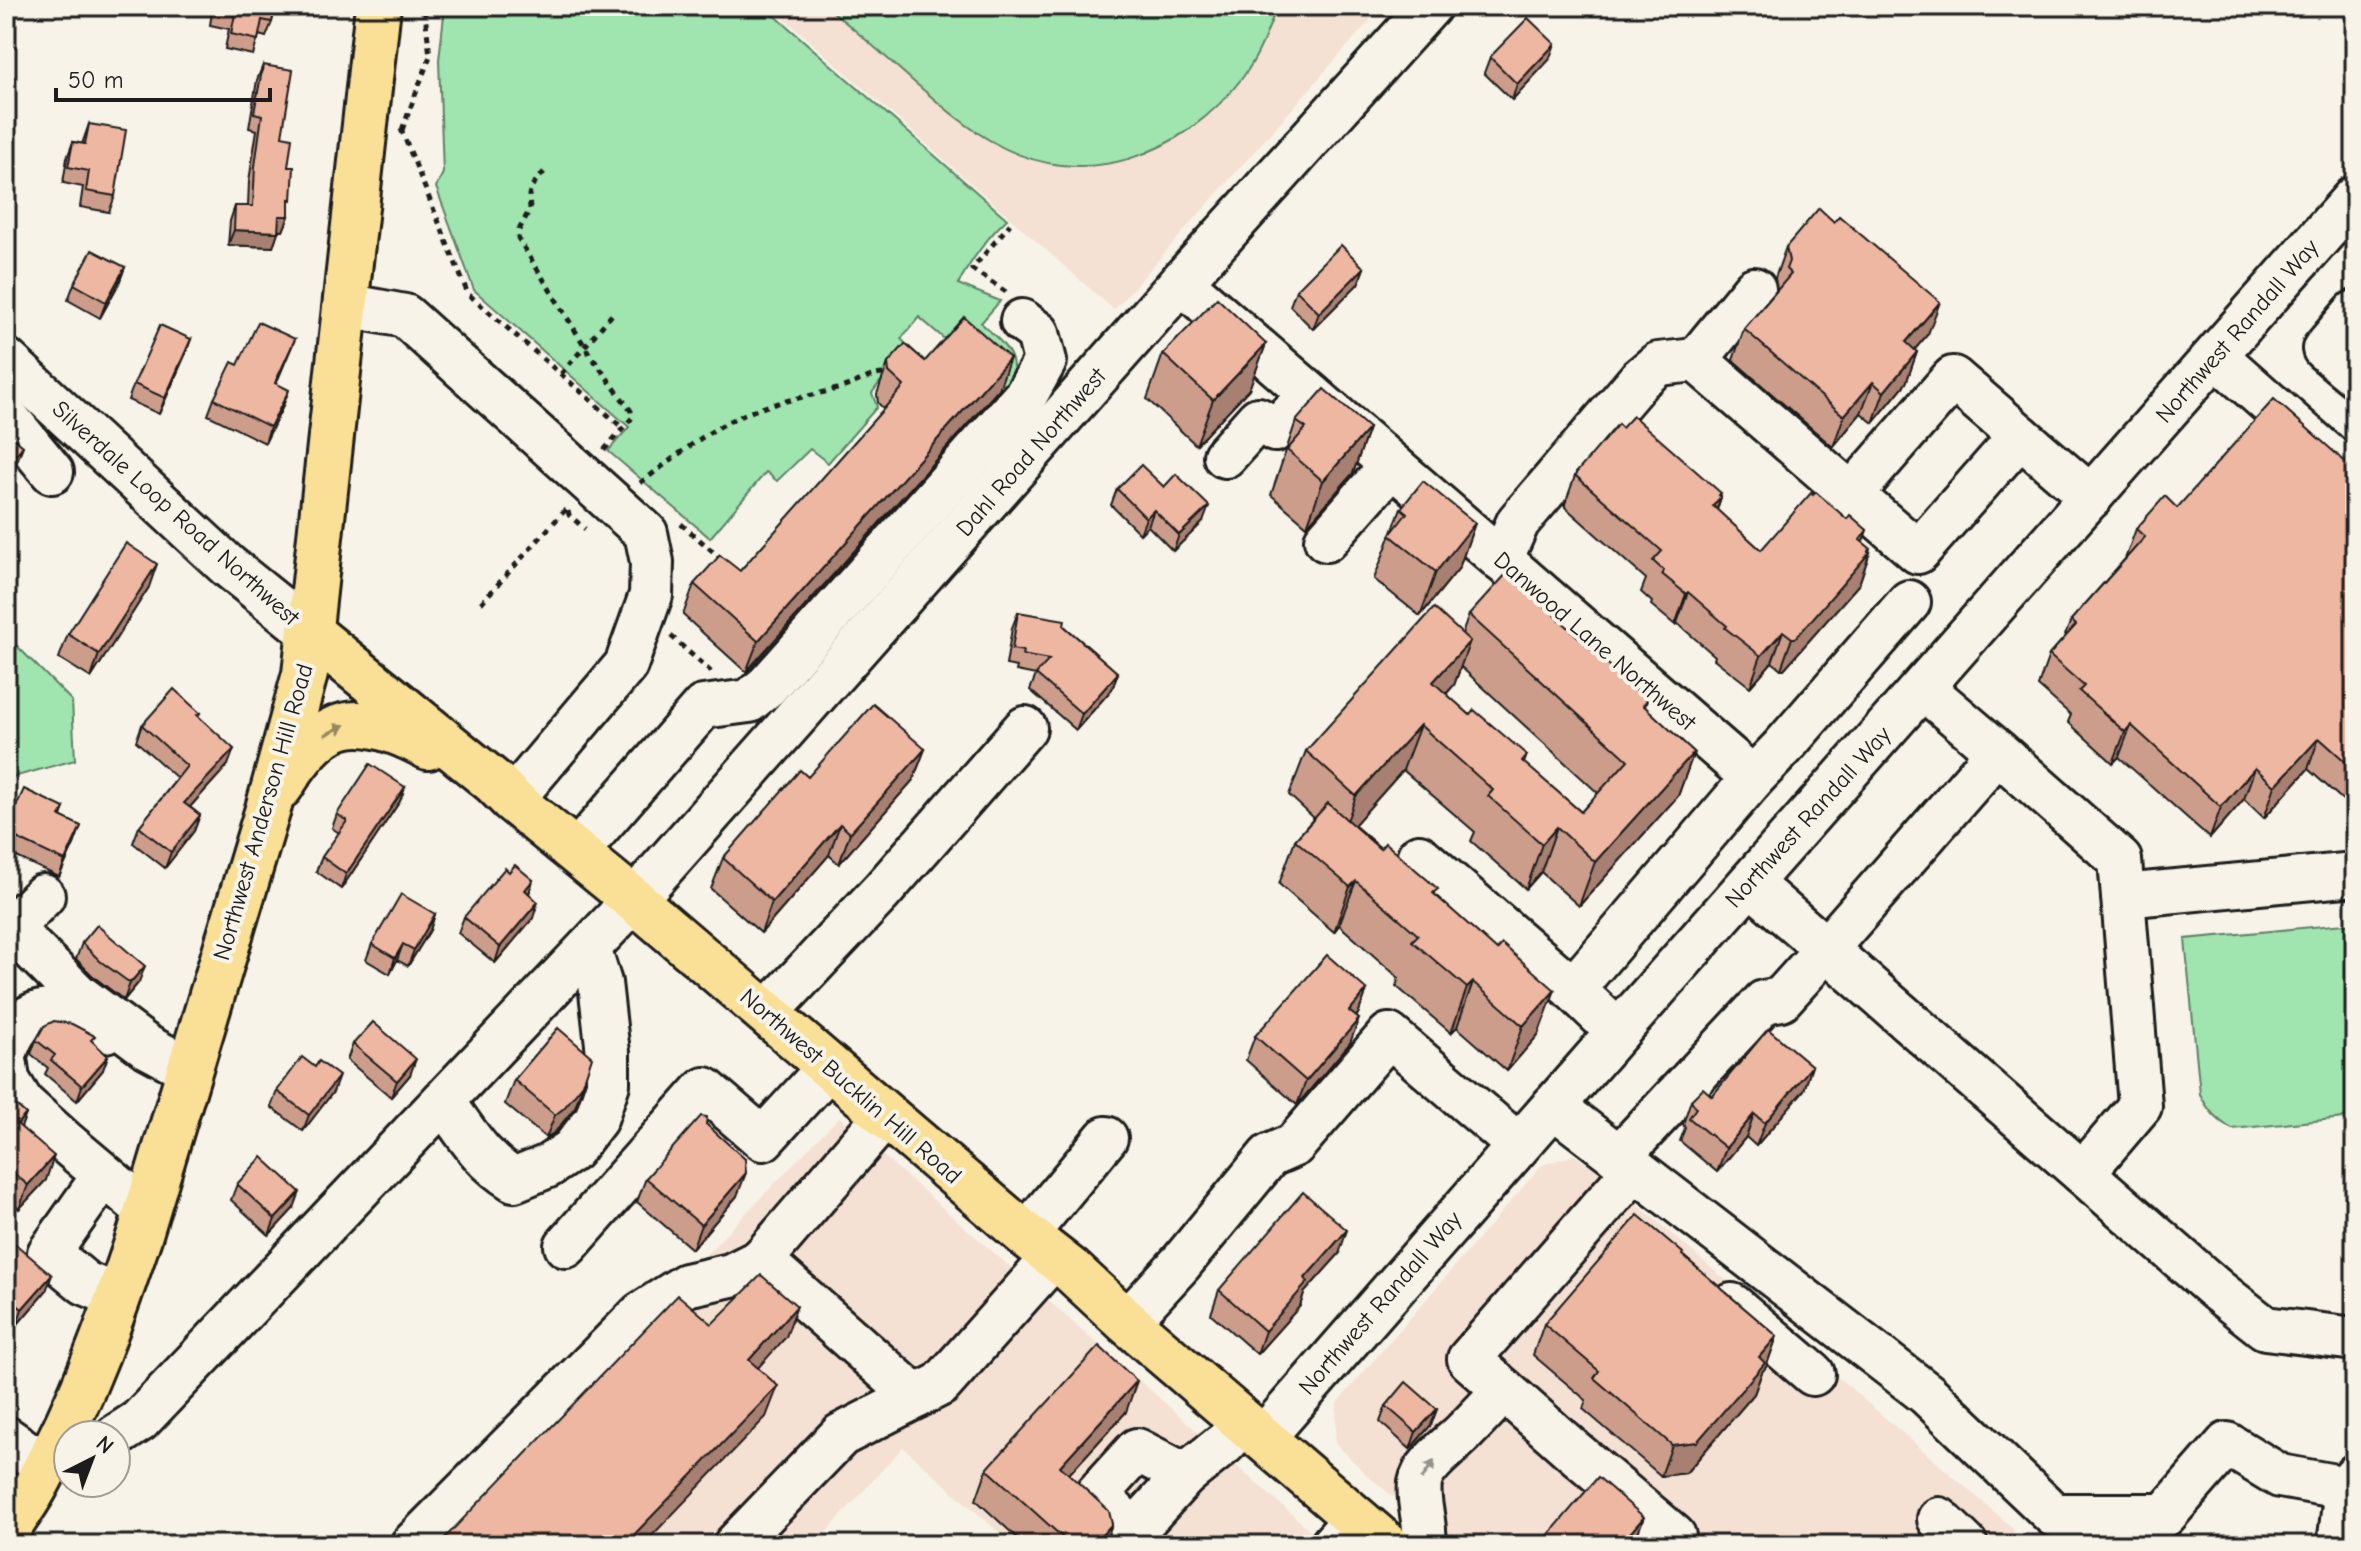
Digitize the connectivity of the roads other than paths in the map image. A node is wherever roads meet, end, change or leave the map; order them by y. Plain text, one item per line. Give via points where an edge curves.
1 (378, 6) edge
2 (1430, 6) edge
3 (2355, 197) edge
4 (1181, 282) junction
5 (1754, 289) dead end
6 (345, 305) junction
7 (2355, 312) edge
8 (1022, 321) road end
9 (2216, 356) junction
10 (1696, 360) junction
11 (2355, 375) edge
12 (12, 377) edge
13 (1311, 395) junction
14 (6, 416) edge
15 (2020, 436) junction
16 (1225, 456) dead end
17 (1392, 465) junction
18 (52, 472) dead end
19 (2355, 479) edge
20 (1852, 494) junction
21 (2091, 497) junction
22 (1326, 540) dead end
23 (1501, 560) junction
24 (1909, 602) dead end
25 (311, 633) junction
26 (1923, 688) junction
27 (1025, 728) dead end
28 (1998, 752) junction
29 (1753, 778) junction
30 (503, 791) junction
31 (268, 809) junction
32 (576, 853) junction
33 (1419, 856) dead end
34 (2355, 874) edge
35 (1750, 883) junction
36 (43, 896) dead end
37 (2123, 896) junction
38 (634, 900) junction
39 (589, 948) junction
40 (1826, 949) junction
41 (1573, 989) junction
42 (767, 1013) junction
43 (1618, 1032) junction
44 (6, 1052) edge
45 (6, 1065) edge
46 (829, 1067) junction
47 (186, 1079) junction
48 (443, 1101) junction
49 (1553, 1106) junction
50 (885, 1116) junction
51 (1106, 1138) dead end
52 (1518, 1145) junction
53 (2083, 1173) junction
54 (1624, 1186) junction
55 (92, 1192) dead end
56 (147, 1211) junction
57 (566, 1246) dead end
58 (1040, 1246) junction
59 (761, 1260) junction
60 (1705, 1282) edge
61 (119, 1297) junction
62 (1127, 1322) junction
63 (1850, 1334) junction
64 (2355, 1339) edge
65 (1504, 1390) junction
66 (916, 1397) junction
67 (132, 1426) edge
68 (1254, 1430) junction
69 (6, 1438) edge
70 (2350, 1482) edge
71 (25, 1506) edge
72 (1359, 1536) edge
73 (1674, 1536) dead end
74 (1128, 1538) edge
75 (412, 1545) edge
76 (735, 1545) edge
77 (1424, 1545) edge
78 (2339, 1545) edge

1 - 6 main road, Northwest Anderson Hill Road
2 - 4 street, Dahl Road Northwest
3 - 9 street, Northwest Randall Way
4 - 13 street, Danwood Lane Northwest
4 - 38 street, Dahl Road Northwest
5 - 10 street
6 - 25 main road, Northwest Anderson Hill Road
6 - 30 street via 405,316 646,533 651,595 626,665
7 - 11 street via 2324,349
8 - 32 street via 1038,333 1045,361 1026,395 767,686 749,701 703,707
9 - 19 street
9 - 21 street, Northwest Randall Way
10 - 20 street
10 - 23 street via 1658,364 1640,379 1518,522
12 - 25 street, Silverdale Loop Road Northwest
13 - 16 street via 1275,430 1258,419
13 - 17 street, Danwood Lane Northwest
14 - 18 street
15 - 20 street via 1918,552
15 - 20 street via 1953,378
15 - 21 street
17 - 22 street
17 - 23 street, Danwood Lane Northwest
21 - 26 street, Northwest Randall Way
23 - 29 street, Danwood Lane Northwest
24 - 29 street
25 - 30 main road, Northwest Bucklin Hill Road
25 - 31 main road, Northwest Anderson Hill Road
26 - 28 street
26 - 35 street, Northwest Randall Way
27 - 42 street
28 - 37 street via 2120,860
28 - 40 street
29 - 41 street
31 -> 30 main road via 314,743 352,723 400,733
30 - 32 main road, Northwest Bucklin Hill Road
31 - 47 main road, Northwest Anderson Hill Road
32 - 38 main road, Northwest Bucklin Hill Road
33 - 41 street
34 - 37 street
35 - 40 street
35 - 43 street, Northwest Randall Way
36 - 47 street via 11,928 78,995
37 - 53 street via 2140,1106
38 - 39 street, Dahl Road Northwest
38 - 42 main road, Northwest Bucklin Hill Road
39 - 48 street, Dahl Road Northwest
39 - 48 street via 600,983 608,1084 596,1119 572,1150 514,1180 477,1149
40 - 53 street
40 - 54 street via 1781,999 1764,1002
41 - 43 street
42 - 46 main road, Northwest Bucklin Hill Road
43 - 49 street, Northwest Randall Way
44 - 47 street via 24,1020 37,1012 61,1010
45 - 56 street via 22,1103
46 - 50 main road, Northwest Bucklin Hill Road
46 - 57 street via 763,1139 705,1089
47 - 56 main road, Northwest Anderson Hill Road
48 - 67 street, Dahl Road Northwest
49 - 52 street, Northwest Randall Way
49 - 54 street
50 - 58 main road, Northwest Bucklin Hill Road
50 - 59 street
51 - 58 street
52 - 62 street via 1389,1035 1294,1145 1269,1156
52 - 68 street, Northwest Randall Way
53 - 64 street via 2265,1328
54 - 63 street
54 - 65 street via 1469,1359
55 - 61 street via 49,1253 85,1283
56 - 61 main road, Northwest Anderson Hill Road
58 - 62 main road, Northwest Bucklin Hill Road
58 - 66 street via 941,1384
59 - 66 street
59 - 75 street via 731,1275 686,1285 641,1314
60 - 63 street via 1802,1386
61 - 71 main road, Northwest Anderson Hill Road via 82,1392
62 - 68 main road, Northwest Bucklin Hill Road
63 - 70 street via 1927,1394 2054,1515 2165,1515 2227,1444 2280,1476
65 - 73 street
77 -> 65 street via 1420,1479
66 - 76 street via 841,1435
68 - 72 main road, Northwest Bucklin Hill Road
68 - 74 street, Northwest Randall Way via 1225,1443 1185,1475
69 - 71 street
70 - 78 street

